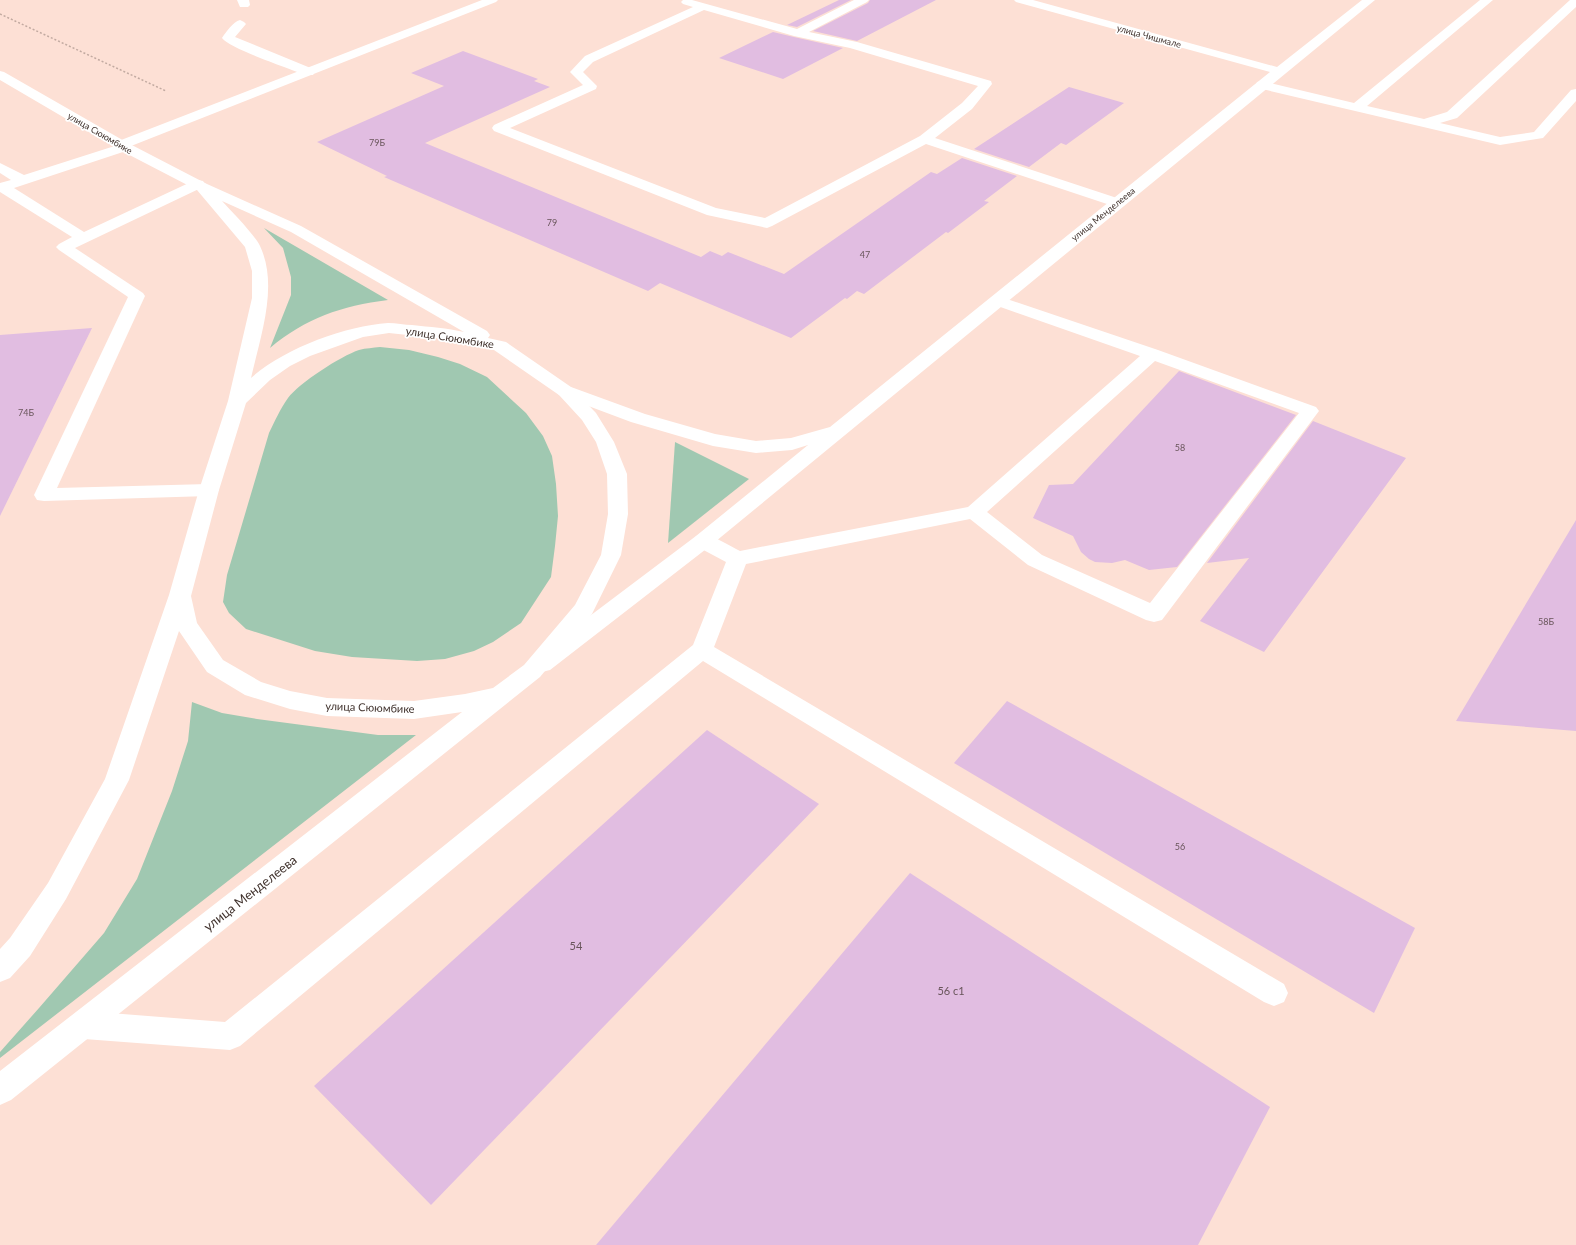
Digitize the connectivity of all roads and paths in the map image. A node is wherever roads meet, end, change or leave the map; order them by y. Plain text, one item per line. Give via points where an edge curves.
1 (492, 0) edge
2 (680, 0) edge
3 (863, 0) edge
4 (1020, 0) edge
5 (1369, 0) edge
6 (1487, 0) edge
7 (1576, 1) edge
8 (702, 7) junction
9 (0, 14) edge
10 (240, 24) dead end
11 (798, 33) junction
12 (1279, 71) junction
13 (309, 72) junction
14 (0, 74) edge
15 (1262, 85) junction
16 (1576, 93) edge
17 (1356, 107) junction
18 (208, 111) junction
19 (1425, 123) junction
20 (925, 138) junction
21 (122, 146) junction
22 (0, 167) edge
23 (22, 180) junction
24 (200, 186) junction
25 (1, 188) edge
26 (1118, 203) junction
27 (84, 238) junction
28 (998, 300) junction
29 (500, 346) junction
30 (1152, 354) junction
31 (565, 390) junction
32 (237, 401) junction
33 (839, 431) junction
34 (209, 490) junction
35 (974, 512) junction
36 (703, 541) junction
37 (738, 559) junction
38 (180, 595) junction
39 (702, 650) junction
40 (532, 671) junction
41 (499, 696) junction
42 (0, 969) edge
43 (1274, 993) dead end
44 (84, 1025) junction
45 (0, 1090) edge

1 - 13 street
2 - 8 street
3 - 11 street
4 - 12 street, улица Чишмале
5 - 12 street, улица Менделеева
6 - 17 street
7 - 19 street via 1452,115
8 - 11 street
8 - 20 street via 589,59 576,72 591,86 499,128 712,212 767,222
9 - 18 path
10 - 13 street via 228,38
11 - 20 street via 853,45 986,84 967,106
12 - 15 street, улица Менделеева
13 - 18 street
14 - 21 street, улица Сююмбике
15 - 17 street
15 - 26 street, улица Менделеева
16 - 19 street via 1538,135 1500,141
17 - 19 street
18 - 21 street
20 - 26 street
21 - 23 street
21 - 24 street, улица Сююмбике
22 - 23 street
23 - 25 street
24 - 27 street
24 - 29 street, улица Сююмбике via 296,229
24 - 32 street via 252,246 260,271 260,298
25 - 27 street
26 - 28 street, улица Менделеева
27 - 34 street via 64,247 137,296 44,496
28 - 30 street
28 - 33 street, улица Менделеева
29 - 31 street, улица Сююмбике
29 - 32 street, улица Сююмбике via 424,331 389,328 361,332 326,343 284,362
30 - 35 street
30 - 35 street via 1310,411 1154,614 1035,560
31 - 33 street via 638,418 706,438 756,447 792,444
31 - 40 street, улица Сююмбике via 589,417 605,442 617,474 618,514 611,555 584,609
32 - 34 street, улица Сююмбике
33 - 36 street, улица Менделеева
34 - 38 street, улица Сююмбике
35 - 37 street
36 - 37 street
36 - 40 street, улица Менделеева
37 - 39 street
38 - 41 street, улица Сююмбике via 186,625 215,666 254,689 290,700 327,707 414,710
38 - 42 street via 117,780 57,891 20,948
39 - 43 street
39 - 44 street via 230,1036
40 - 41 street, улица Сююмбике
41 - 44 street, улица Менделеева
44 - 45 street, улица Менделеева

